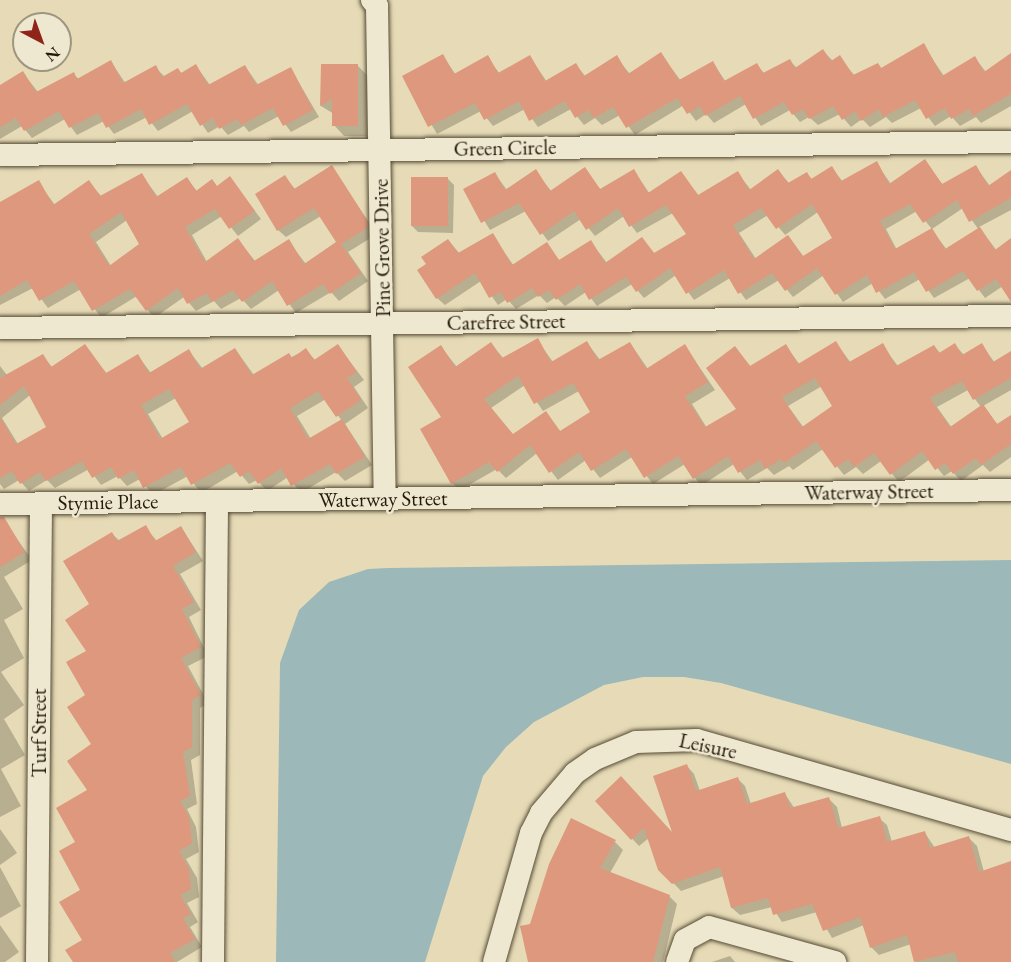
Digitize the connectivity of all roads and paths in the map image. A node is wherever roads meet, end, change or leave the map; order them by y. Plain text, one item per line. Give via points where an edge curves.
1 (372, 0) edge
2 (1011, 142) edge
3 (380, 150) junction
4 (0, 155) edge
5 (1011, 316) edge
6 (383, 324) junction
7 (0, 328) edge
8 (1011, 490) edge
9 (385, 499) junction
10 (217, 501) junction
11 (41, 503) junction
12 (0, 504) edge
13 (1011, 830) edge
14 (37, 962) edge
15 (213, 962) edge
16 (494, 962) edge
17 (677, 962) edge
18 (835, 962) edge

1 - 3 street, Pine Grove Drive via 376,6
2 - 3 street, Green Circle
3 - 4 street, Green Circle
3 - 6 street, Pine Grove Drive
5 - 6 street, Carefree Street
6 - 7 street, Carefree Street
6 - 9 street, Pine Grove Drive
8 - 9 street, Waterway Street
9 - 10 street, Waterway Street
10 - 11 street, Stymie Place
10 - 15 street
11 - 12 street, Stymie Place
11 - 14 street, Turf Street
13 - 16 street, Leisure via 697,740 636,742 595,759 575,773 541,813 531,833
17 - 18 street via 686,940 709,927

